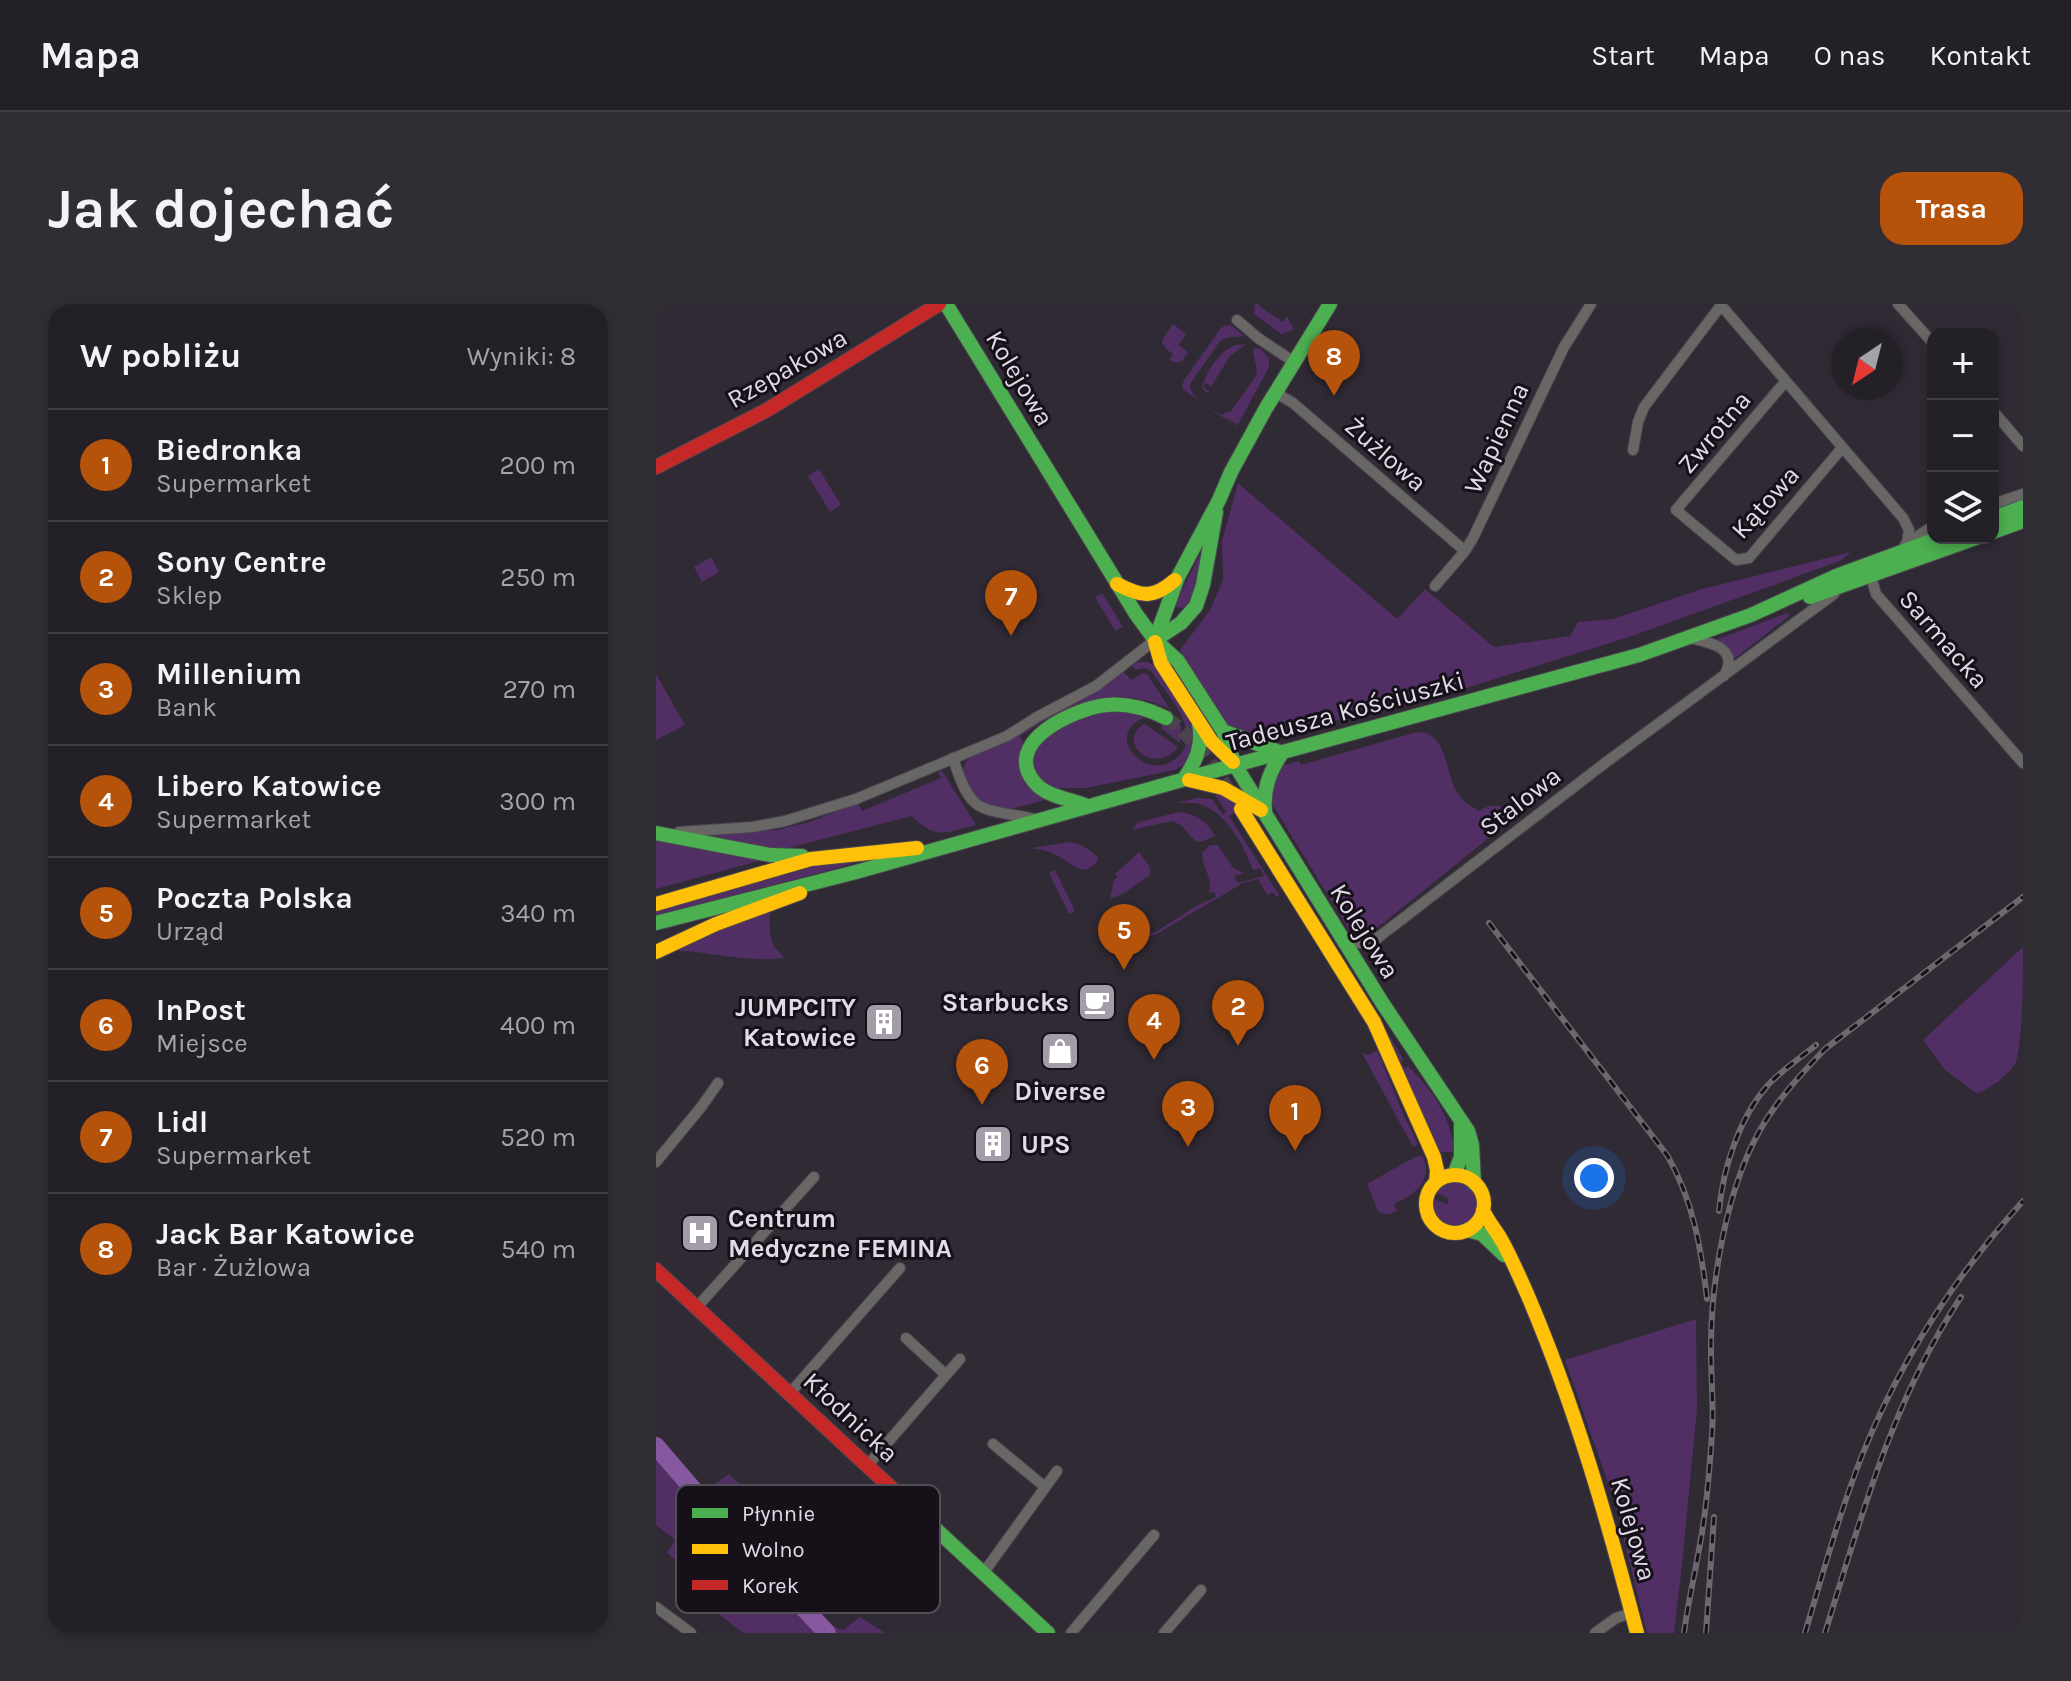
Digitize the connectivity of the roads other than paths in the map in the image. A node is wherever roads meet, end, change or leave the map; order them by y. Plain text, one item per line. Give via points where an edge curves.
1 (939, 304) edge
2 (946, 304) edge
3 (1330, 304) edge
4 (1591, 304) edge
5 (1898, 304) edge
6 (1721, 305) edge
7 (1237, 320) dead end
8 (1927, 336) edge
9 (1294, 362) junction
10 (1785, 382) junction
11 (1276, 393) junction
12 (1999, 418) edge
13 (2023, 446) edge
14 (1842, 448) junction
15 (1633, 450) dead end
16 (656, 467) edge
17 (2023, 494) edge
18 (1219, 500) junction
19 (1999, 502) edge
20 (2023, 507) edge
21 (1676, 510) joint
22 (1999, 516) edge
23 (1903, 518) junction
24 (2023, 521) edge
25 (1927, 529) edge
26 (1999, 530) edge
27 (1927, 534) edge
28 (1960, 544) edge
29 (1903, 548) junction
30 (1465, 551) junction
31 (1178, 577) junction
32 (1871, 577) junction
33 (1117, 584) junction
34 (1435, 586) dead end
35 (1842, 587) junction
36 (1751, 615) junction
37 (1178, 627) junction
38 (1688, 638) junction
39 (1155, 640) junction
40 (1178, 661) junction
41 (1723, 677) junction
42 (1166, 718) tunnel mouth
43 (1198, 721) junction
44 (1223, 731) junction
45 (1282, 753) junction
46 (953, 758) junction
47 (2023, 763) edge
48 (1235, 765) junction
49 (1184, 779) junction
50 (1085, 805) junction
51 (1241, 809) tunnel mouth
52 (1266, 814) junction
53 (1040, 820) junction
54 (657, 833) edge
55 (950, 845) junction
56 (838, 855) junction
57 (852, 873) junction
58 (656, 904) edge
59 (656, 923) edge
60 (1341, 937) junction
61 (1371, 943) junction
62 (656, 952) edge
63 (1363, 973) junction
64 (718, 1083) dead end
65 (1460, 1119) junction
66 (656, 1162) edge
67 (1454, 1175) junction
68 (814, 1177) dead end
69 (1436, 1182) junction
70 (1474, 1183) junction
71 (1483, 1210) junction
72 (1467, 1230) junction
73 (1510, 1261) junction
74 (900, 1268) dead end
75 (656, 1270) edge
76 (697, 1307) junction
77 (906, 1338) dead end
78 (960, 1359) dead end
79 (946, 1375) junction
80 (790, 1393) junction
81 (993, 1444) dead end
82 (868, 1465) junction
83 (1057, 1471) dead end
84 (890, 1485) edge
85 (1045, 1487) junction
86 (940, 1531) edge
87 (1154, 1535) dead end
88 (984, 1572) junction
89 (1201, 1590) dead end
90 (656, 1607) edge
91 (1632, 1613) junction
92 (691, 1633) edge
93 (1048, 1633) edge
94 (1071, 1633) edge
95 (1164, 1633) edge
96 (1595, 1633) edge
97 (1637, 1633) edge

1 - 16 street, Rzepakowa via 767,410
2 - 33 street, Kolejowa
3 - 9 street
4 - 30 street, Wapienna via 1564,347
5 - 8 street
6 - 10 street
6 - 15 street via 1644,407
7 - 9 street
9 - 11 street
10 - 14 street
10 - 21 street, Zwrotna
11 - 18 street
11 - 30 street, Żużlowa
12 - 13 street
14 - 21 street, Kątowa via 1749,558 1736,560
14 - 23 street
17 - 19 street
18 - 31 street
18 - 37 street via 1204,591
20 - 22 street
23 - 25 street
23 - 29 street via 1909,530
24 - 26 street
27 - 29 street, Tadeusza Kościuszki
28 - 32 street, Tadeusza Kościuszki
29 - 36 street, Tadeusza Kościuszki
30 - 34 street, Wapienna
31 - 33 street via 1156,595 1141,595
31 - 39 street
32 - 35 street, Tadeusza Kościuszki
32 - 47 street, Sarmacka via 1876,594
33 - 39 street, Kolejowa
35 - 36 street, Tadeusza Kościuszki
35 - 41 street, Stalowa
36 - 38 street, Tadeusza Kościuszki
37 - 39 street
37 - 40 street via 1173,640
38 - 41 street via 1721,647 1728,663
38 - 45 street, Tadeusza Kościuszki
39 - 40 street, Kolejowa
39 - 43 street, Kolejowa via 1161,663
39 - 46 street via 1076,697 1007,736
40 - 44 street, Kolejowa
41 - 61 street, Stalowa
42 - 50 street via 1136,706 1101,706 1067,718 1035,739 1026,757 1034,782
43 - 48 street, Kolejowa
43 - 49 street via 1201,748
44 - 45 street
44 - 48 street, Kolejowa
45 - 48 street, Tadeusza Kościuszki
45 - 52 street via 1265,783
46 - 53 street via 968,796 978,806
46 - 54 street via 856,799 785,821
48 - 49 street, Tadeusza Kościuszki
48 - 52 street, Kolejowa
49 - 50 street, Tadeusza Kościuszki
49 - 52 street via 1223,788
50 - 53 street, Tadeusza Kościuszki
51 - 69 street via 1379,1031 1434,1157
52 - 60 street, Kolejowa
53 - 55 street, Tadeusza Kościuszki
54 - 56 street via 770,855
55 - 56 street, Tadeusza Kościuszki
55 - 57 street, Tadeusza Kościuszki
56 - 58 street, Tadeusza Kościuszki
57 - 59 street, Tadeusza Kościuszki
57 - 62 street
60 - 61 street
60 - 63 street, Kolejowa
61 - 63 street
63 - 65 street, Kolejowa
64 - 66 street
65 - 67 street via 1462,1156
65 - 70 street, Kolejowa via 1472,1145
67 - 69 street
67 - 70 street
68 - 76 street
69 - 72 street via 1426,1198 1430,1219 1447,1232
70 - 71 street
71 - 72 street
71 - 73 street, Kolejowa
72 - 73 street, Kolejowa via 1482,1234
73 - 91 street, Kolejowa via 1579,1429
74 - 80 street
75 - 76 street, Kłodnicka
76 - 80 street, Kłodnicka
77 - 79 street
78 - 79 street
79 - 82 street
80 - 82 street, Kłodnicka
81 - 85 street
82 - 84 street, Kłodnicka
83 - 85 street
85 - 88 street
86 - 88 street, Kłodnicka
87 - 94 street
88 - 93 street, Kłodnicka
89 - 95 street
90 - 92 street
91 - 96 street
91 - 97 street, Kolejowa

